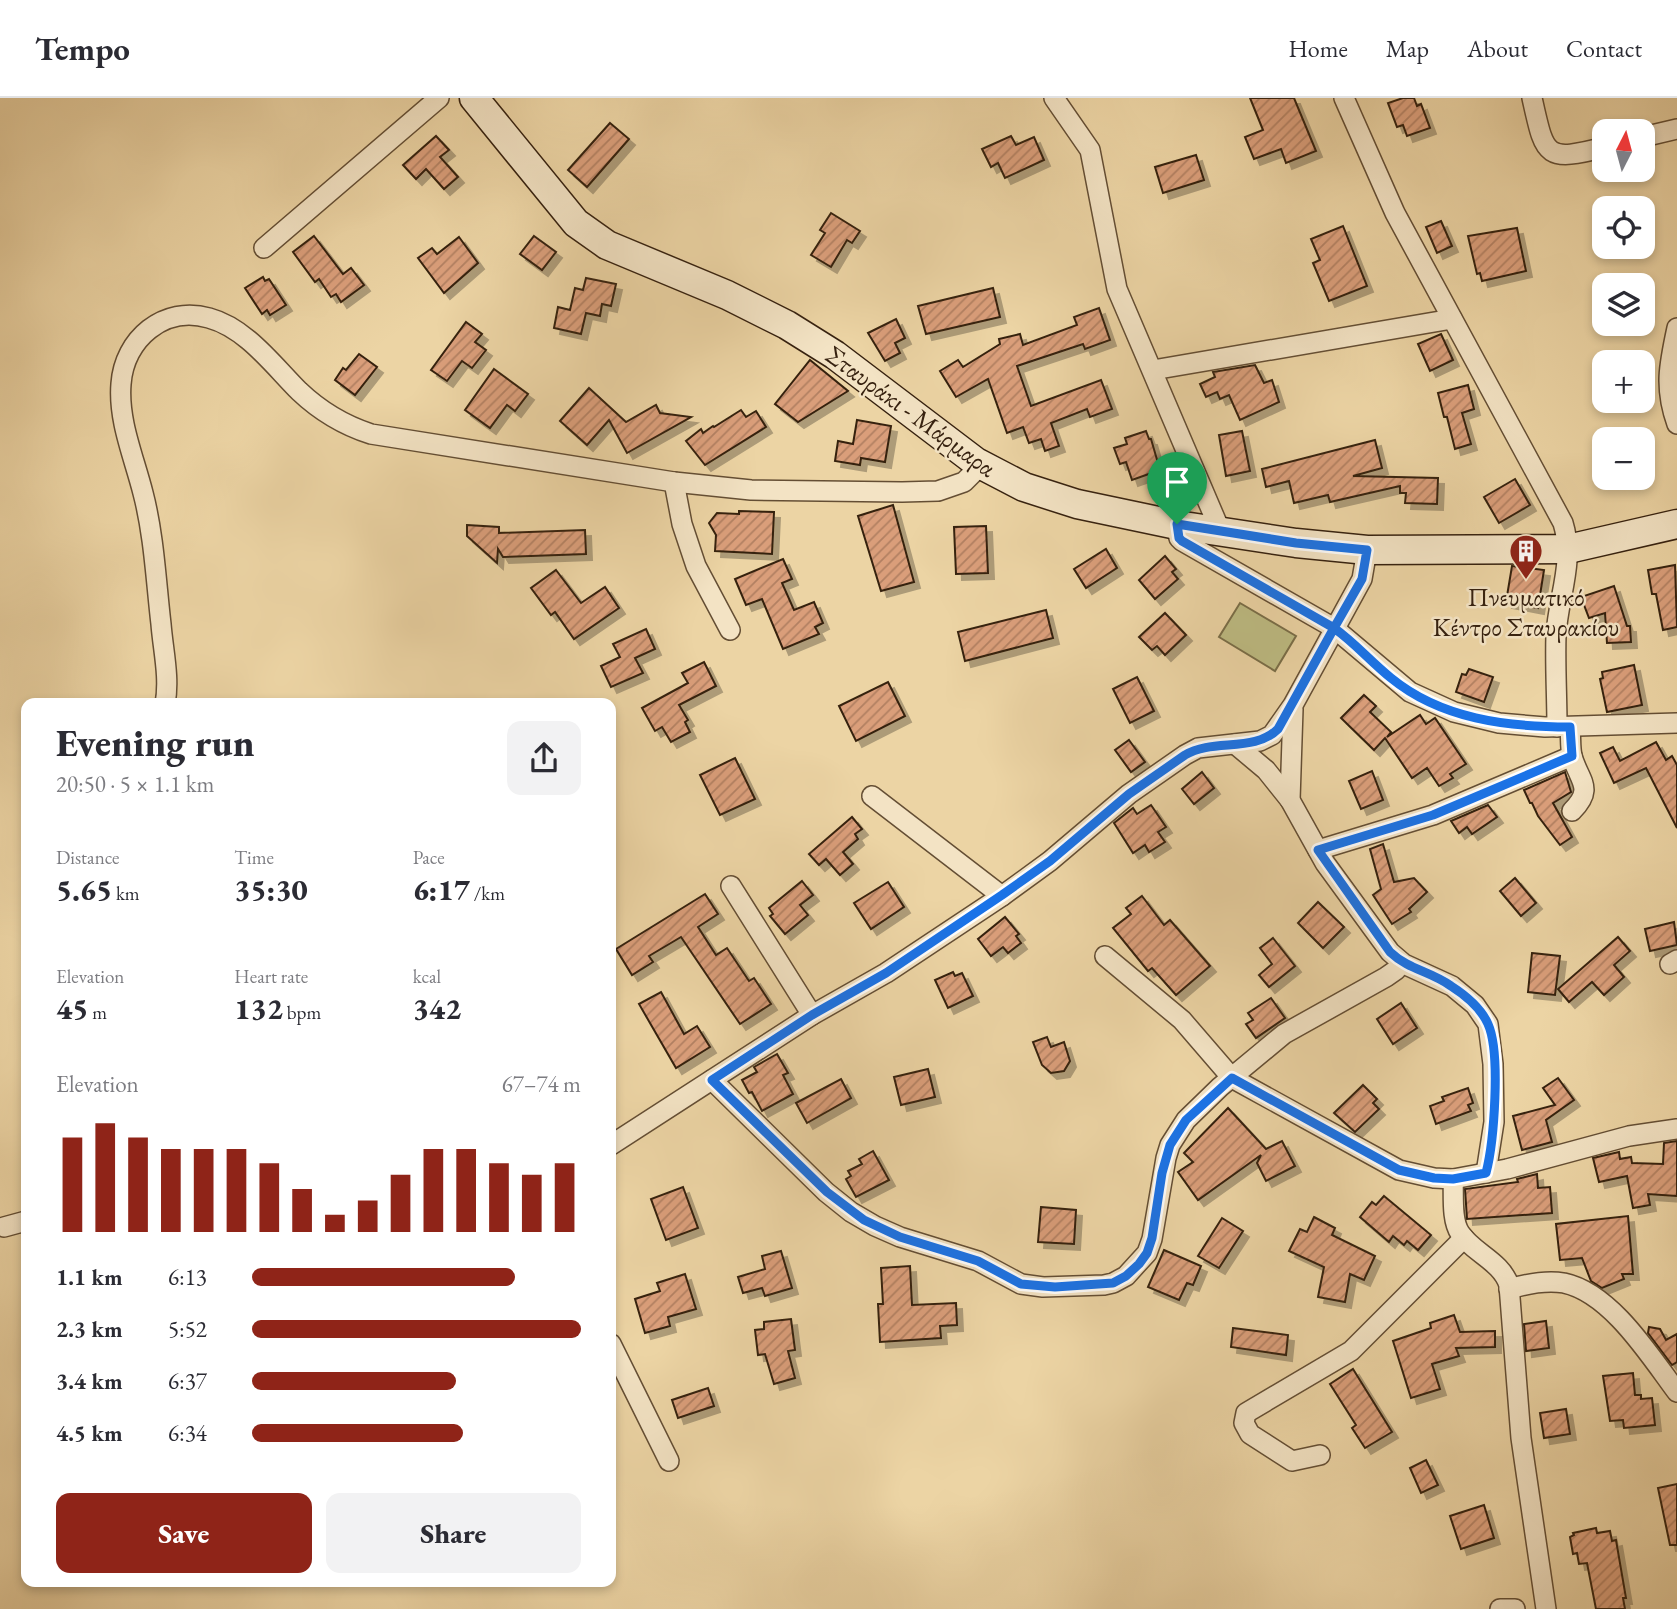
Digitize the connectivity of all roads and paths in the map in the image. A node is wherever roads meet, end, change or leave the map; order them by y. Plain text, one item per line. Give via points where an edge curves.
1 (439, 98) edge
2 (474, 98) edge
3 (1055, 98) edge
4 (1344, 98) edge
5 (1532, 98) edge
6 (1677, 129) edge
7 (1656, 134) edge
8 (1592, 150) edge
9 (264, 248) dead end
10 (1452, 319) junction
11 (1677, 328) edge
12 (1153, 370) junction
13 (1677, 424) edge
14 (981, 465) junction
15 (674, 482) junction
16 (1177, 524) junction
17 (1677, 524) edge
18 (1220, 530) junction
19 (1568, 548) junction
20 (1367, 550) junction
21 (1334, 628) junction
22 (730, 630) dead end
23 (167, 698) edge
24 (1293, 705) junction
25 (1677, 723) edge
26 (1563, 727) junction
27 (1235, 744) junction
28 (1572, 756) junction
29 (872, 796) dead end
30 (1290, 800) junction
31 (1572, 811) dead end
32 (1318, 850) junction
33 (731, 886) dead end
34 (1002, 895) junction
35 (1105, 956) dead end
36 (1401, 962) junction
37 (812, 1015) junction
38 (1232, 1078) junction
39 (712, 1080) junction
40 (1677, 1129) edge
41 (616, 1143) edge
42 (1486, 1173) junction
43 (1453, 1179) junction
44 (21, 1222) edge
45 (4, 1227) dead end
46 (1464, 1238) junction
47 (1509, 1289) junction
48 (616, 1354) edge
49 (1677, 1392) edge
50 (1320, 1455) dead end
51 (669, 1461) dead end
52 (1500, 1609) edge
53 (1516, 1609) edge
54 (1546, 1609) edge

1 - 9 street
2 - 14 street, Σταυράκι - Μάρμαρα via 576,223 592,236 735,299 809,338
3 - 12 street via 1090,150 1112,273
4 - 10 street via 1395,213
5 - 8 street via 1547,148 1560,155
6 - 7 street
10 - 12 street
10 - 19 street via 1563,523
11 - 13 street via 1668,395
12 - 18 street
14 - 15 street via 957,486 927,492 751,490
14 - 16 street, Σταυράκι - Μάρμαρα via 1048,495
15 - 22 street via 696,566
15 - 23 street via 350,428 298,390 257,348 212,318 195,314 163,320 129,350 120,398 152,546
16 - 18 street, Σταυράκι - Μάρμαρα
16 - 21 street via 1182,541
17 - 19 street, Σταυράκι - Μάρμαρα
18 - 20 street, Σταυράκι - Μάρμαρα
19 - 20 street, Σταυράκι - Μάρμαρα
19 - 26 street via 1556,633
20 - 21 street via 1362,579
21 - 24 street
21 - 26 street via 1390,678 1430,703 1499,723
24 - 27 street via 1272,735
24 - 30 street
25 - 26 street
26 - 28 street
27 - 30 street
27 - 34 street via 1185,755
28 - 31 street via 1584,791
28 - 32 street via 1433,815
29 - 34 street
30 - 32 street
32 - 36 street via 1381,941
33 - 37 street
34 - 37 street via 886,973
35 - 38 street via 1182,1020
36 - 38 street via 1385,977 1284,1034
36 - 42 street via 1451,986 1475,1005 1488,1024 1494,1122
37 - 39 street
38 - 39 street via 1186,1120 1170,1145 1152,1238 1139,1264 1113,1283 1055,1287 1021,1284 978,1261 900,1237 864,1220 827,1192
38 - 43 street via 1399,1170
39 - 41 street
40 - 42 street via 1629,1136
42 - 43 street
43 - 46 street via 1458,1228
44 - 45 street
46 - 47 street via 1504,1275
46 - 50 street via 1351,1351 1246,1413 1244,1423 1250,1434 1292,1461
47 - 49 street via 1555,1282 1586,1293 1636,1335
47 - 54 street via 1521,1438
48 - 51 street
52 - 53 street

